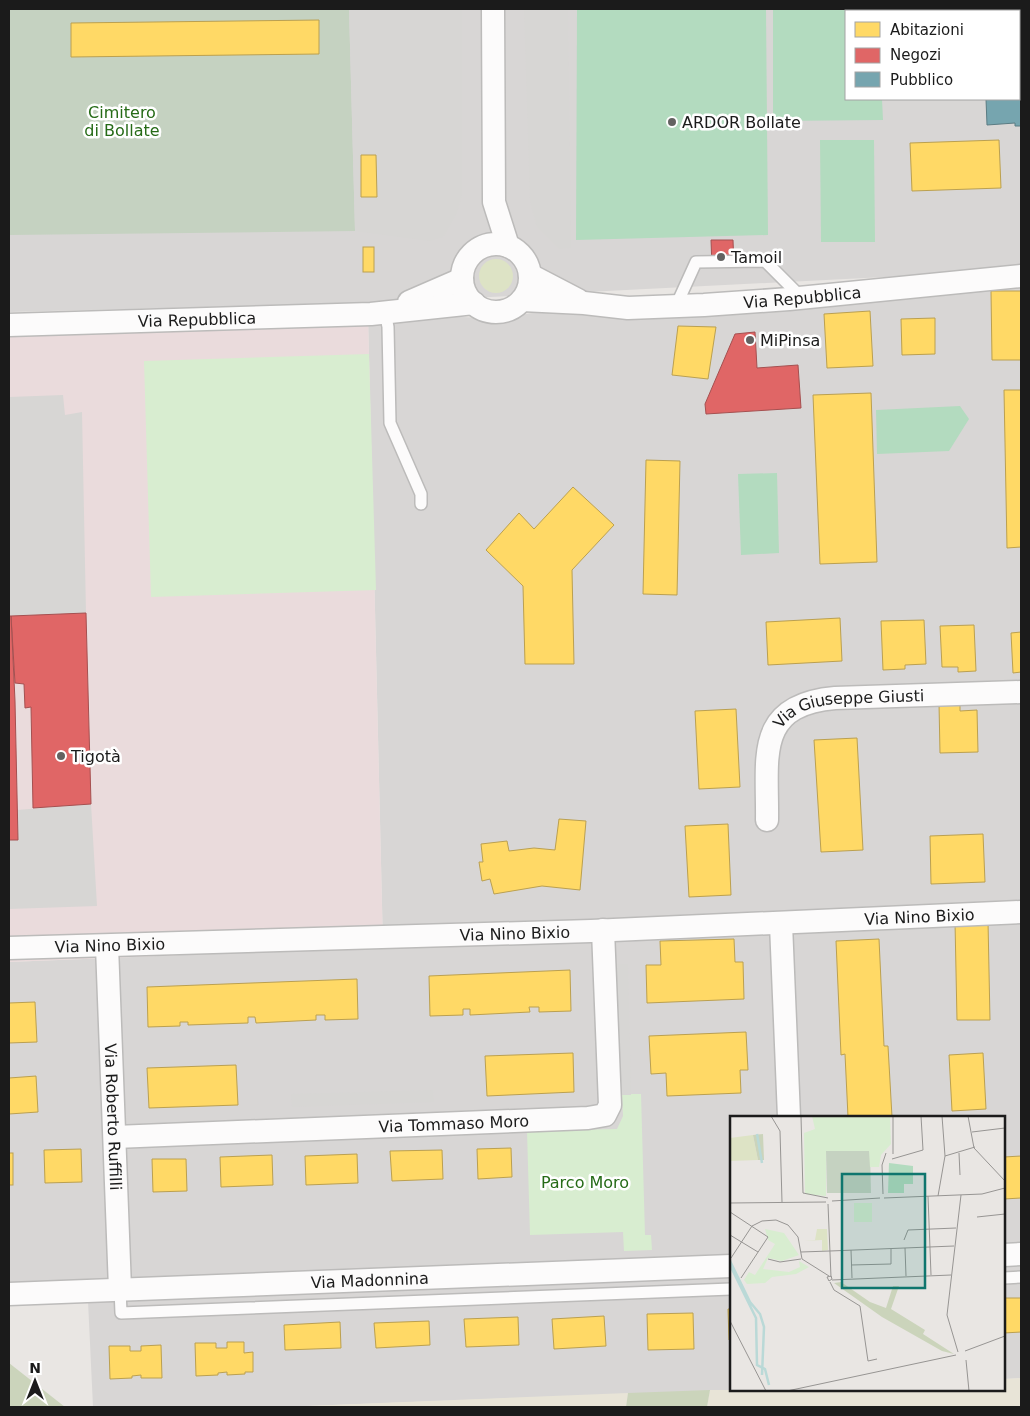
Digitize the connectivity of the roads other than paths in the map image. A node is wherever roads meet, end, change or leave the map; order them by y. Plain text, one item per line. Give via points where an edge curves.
1 (493, 9) edge
2 (494, 202) junction
3 (508, 246) junction
4 (479, 248) junction
5 (530, 275) junction
6 (1021, 276) edge
7 (462, 279) junction
8 (802, 298) junction
9 (522, 300) junction
10 (584, 303) junction
11 (474, 304) junction
12 (676, 306) junction
13 (385, 312) junction
14 (9, 325) edge
15 (421, 504) dead end
16 (1021, 692) edge
17 (768, 820) dead end
18 (1021, 912) edge
19 (781, 924) junction
20 (603, 930) junction
21 (107, 946) junction
22 (9, 948) edge
23 (789, 1116) edge
24 (115, 1137) junction
25 (1021, 1254) edge
26 (1005, 1255) edge
27 (730, 1266) edge
28 (1021, 1277) edge
29 (1005, 1278) edge
30 (730, 1288) edge
31 (120, 1289) junction
32 (9, 1294) edge

1 - 2 street
2 - 3 street
2 - 4 street
3 - 4 street
3 - 5 street via 523,257
4 - 7 street via 466,261
5 - 9 street via 527,293
5 - 10 street, Via Repubblica
6 - 8 street, Via Repubblica
7 - 11 street
7 - 13 street, Via Repubblica
8 - 12 street, Via Repubblica
8 - 12 lane via 764,261 696,262
9 - 10 street, Via Repubblica
9 - 11 street via 514,307 493,312
10 - 12 street, Via Repubblica via 628,308
11 - 13 street, Via Repubblica
13 - 14 street, Via Repubblica
13 - 15 lane via 390,423 421,494
16 - 17 street, Via Giuseppe Giusti via 835,698 815,700 798,707 777,723 771,736
18 - 19 street, Via Nino Bixio
19 - 20 street, Via Nino Bixio
19 - 23 street
20 - 21 street, Via Nino Bixio
20 - 24 street, Via Tommaso Moro via 610,1105 605,1115
21 - 22 street, Via Nino Bixio
21 - 24 street, Via Roberto Ruffilli
24 - 31 street, Via Roberto Ruffilli
25 - 26 street
27 - 31 street, Via Madonnina
28 - 29 lane
30 - 31 lane via 121,1313
31 - 32 street, Via Madonnina

